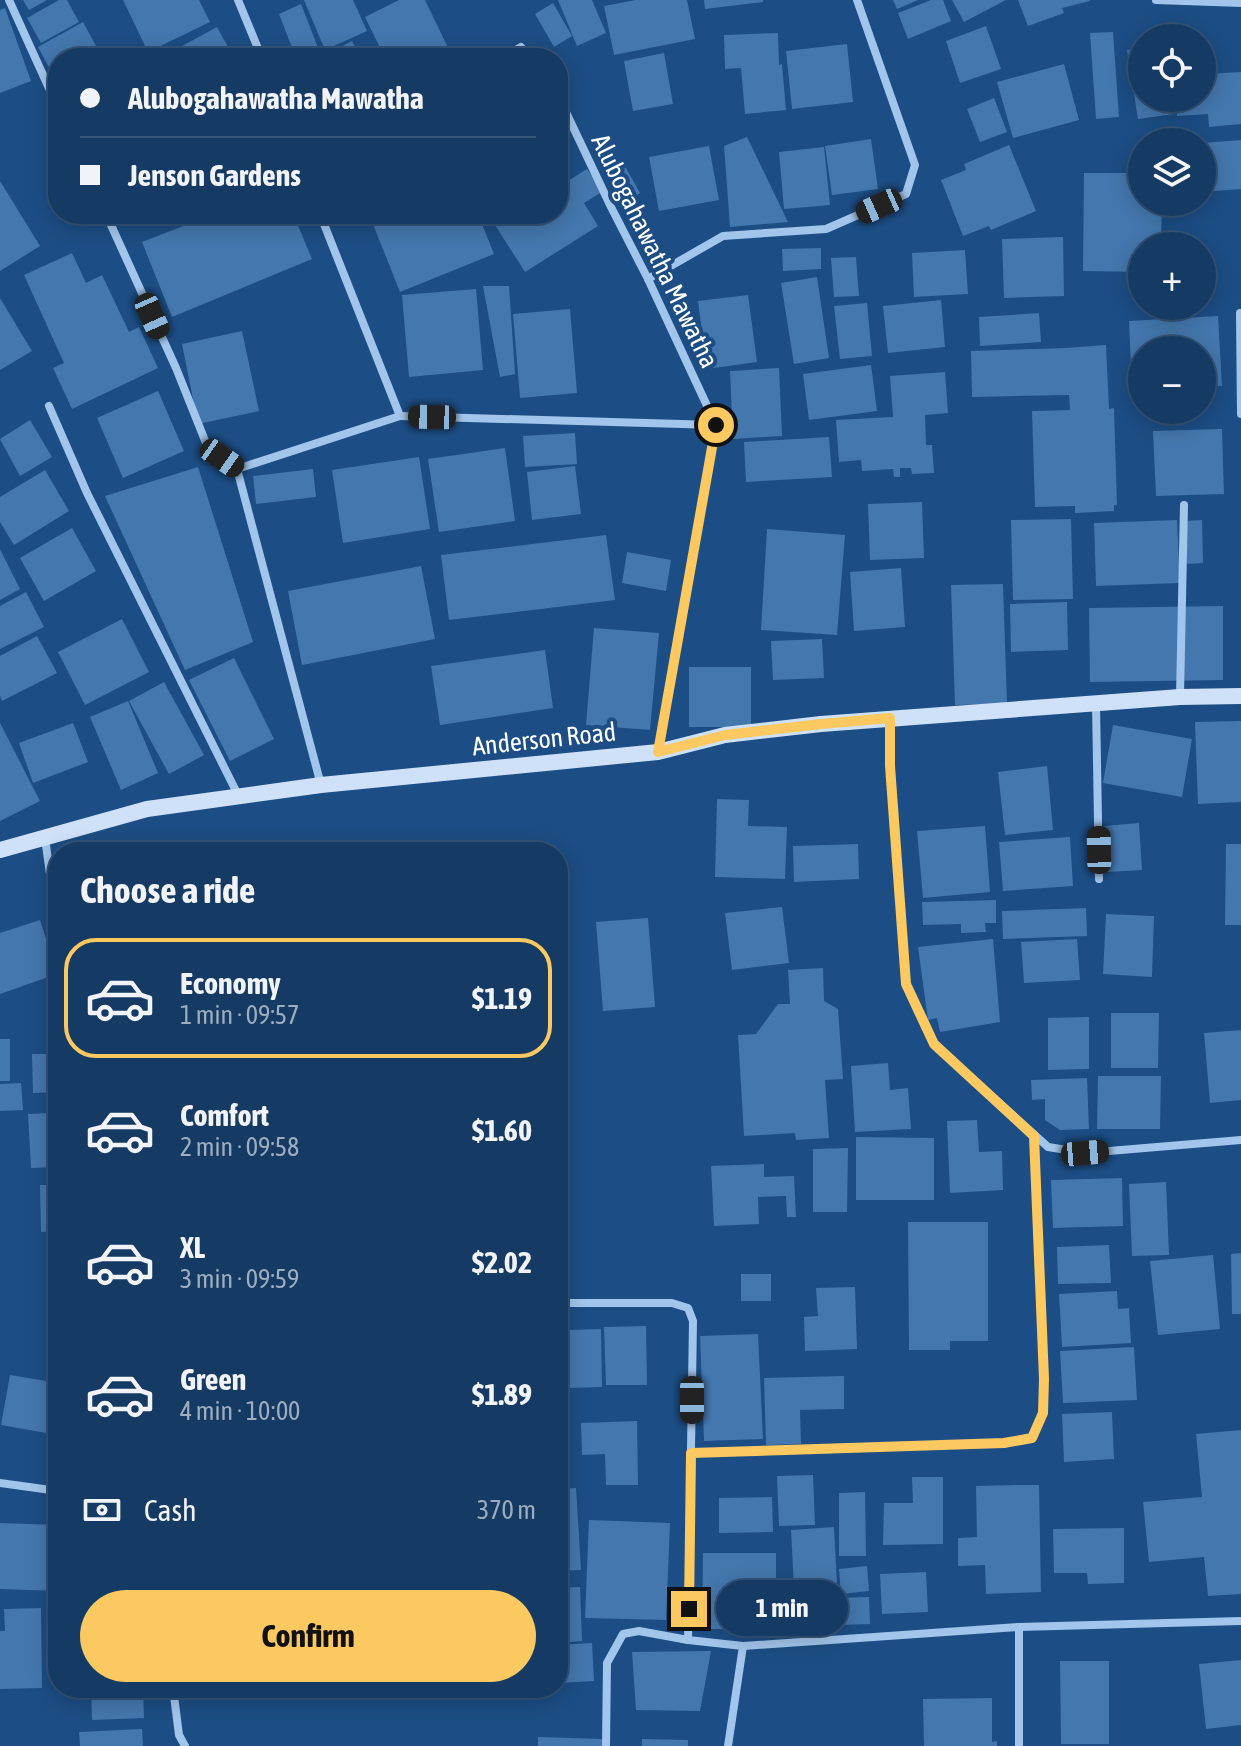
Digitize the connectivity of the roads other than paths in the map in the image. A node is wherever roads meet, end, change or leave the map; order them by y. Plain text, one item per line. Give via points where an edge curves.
1 (9, 0) edge
2 (238, 0) edge
3 (857, 0) edge
4 (1156, 0) edge
5 (1241, 3) edge
6 (258, 48) edge
7 (48, 86) edge
8 (568, 116) edge
9 (111, 224) edge
10 (324, 224) edge
11 (648, 279) junction
12 (1240, 313) edge
13 (49, 406) dead end
14 (1241, 414) edge
15 (400, 416) junction
16 (716, 425) junction
17 (237, 469) junction
18 (1184, 505) dead end
19 (1241, 696) edge
20 (1180, 697) junction
21 (1096, 703) junction
22 (890, 718) junction
23 (658, 752) junction
24 (321, 785) junction
25 (238, 796) junction
26 (45, 838) junction
27 (0, 850) edge
28 (48, 860) edge
29 (1099, 879) dead end
30 (1034, 1136) junction
31 (1241, 1140) edge
32 (568, 1303) edge
33 (691, 1453) junction
34 (0, 1483) edge
35 (48, 1490) edge
36 (1241, 1621) edge
37 (1019, 1627) junction
38 (688, 1640) junction
39 (743, 1646) junction
40 (174, 1698) edge
41 (185, 1746) edge
42 (606, 1746) edge
43 (728, 1746) edge
44 (1019, 1746) edge

1 - 7 street
2 - 6 street
3 - 11 street via 915,165 906,194 826,229 723,236
4 - 5 street
8 - 11 street, Alubogahawatha Mawatha
9 - 17 street via 208,448
10 - 15 street
11 - 16 street, Alubogahawatha Mawatha
12 - 14 street
13 - 25 street
15 - 16 street
15 - 17 street
16 - 23 street
17 - 24 street
18 - 20 street
19 - 20 main road, Anderson Road
20 - 21 main road, Anderson Road
21 - 22 main road, Anderson Road
21 - 29 street
22 - 23 main road, Anderson Road via 725,735
22 - 30 street via 906,984 934,1044
23 - 24 main road, Anderson Road
24 - 25 main road, Anderson Road
25 - 26 main road, Anderson Road via 147,809
26 - 27 main road, Anderson Road
26 - 28 street
30 - 31 street via 1048,1147 1085,1153
30 - 33 street via 1044,1379 1043,1413 1032,1438
32 - 33 street via 672,1303 688,1308 693,1321
33 - 38 street
34 - 35 street
36 - 37 street
37 - 39 street
37 - 44 street
38 - 39 street
38 - 42 street via 639,1631 623,1634 607,1663
39 - 43 street
40 - 41 street

